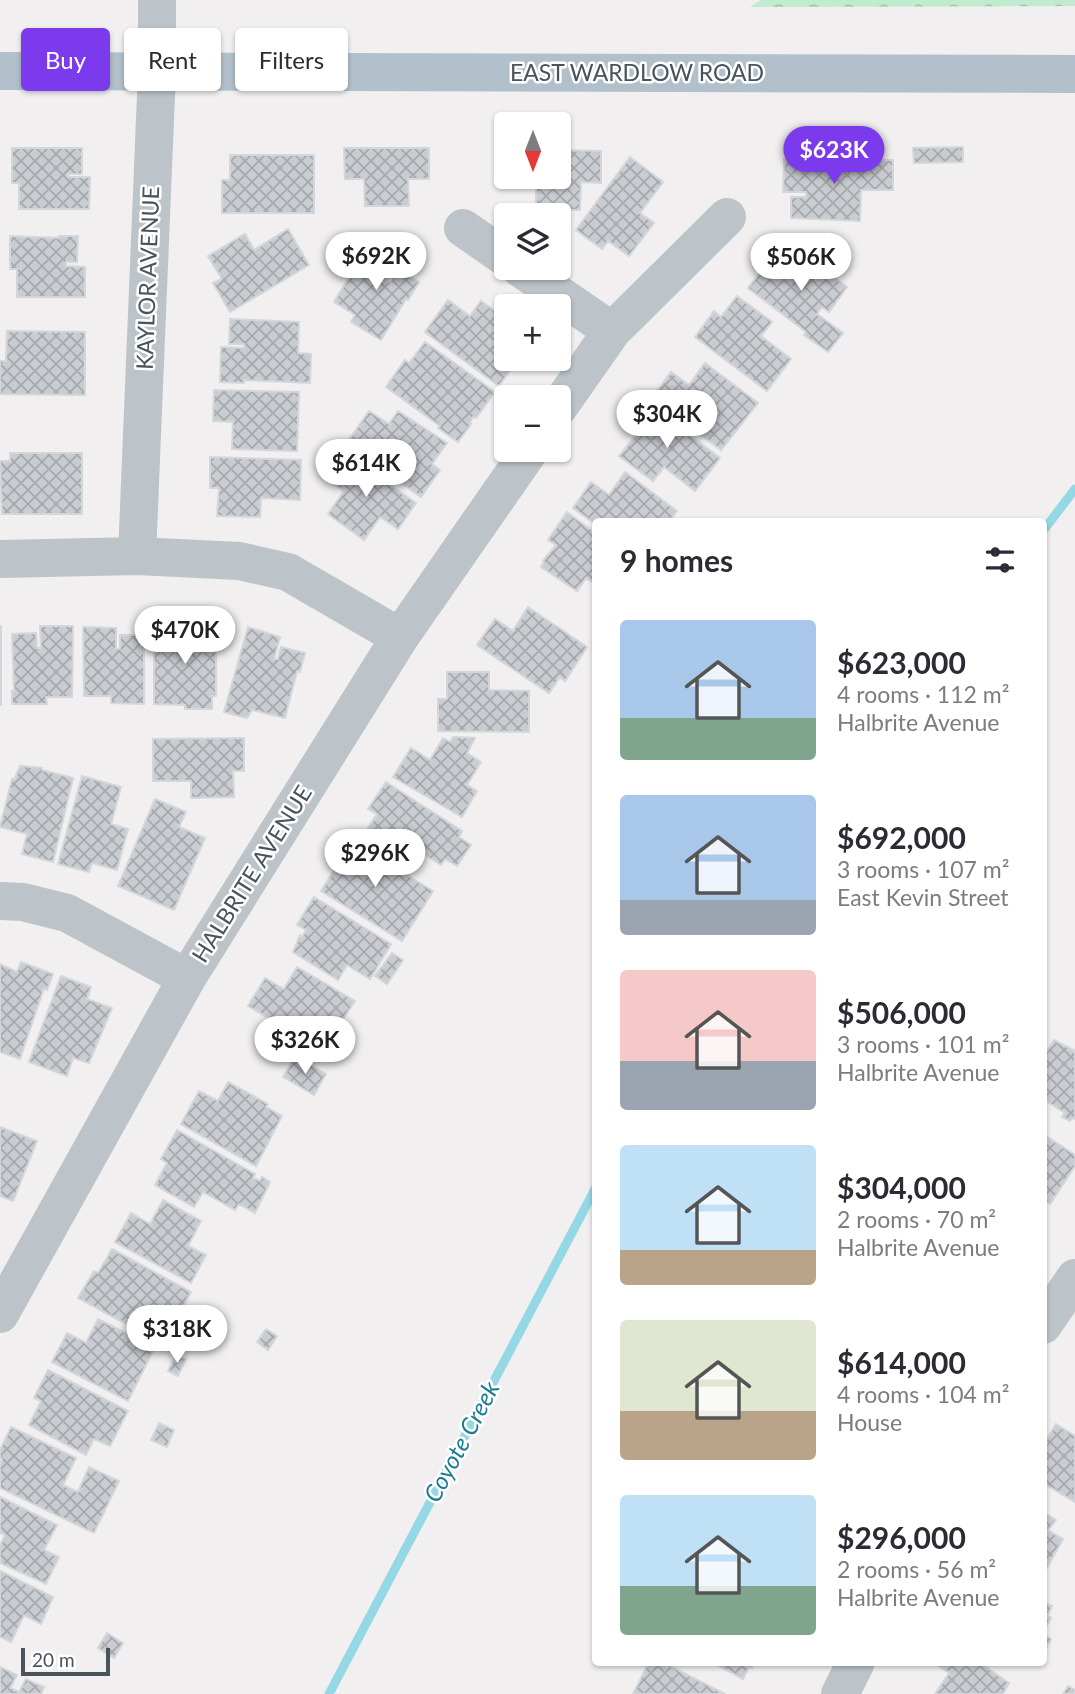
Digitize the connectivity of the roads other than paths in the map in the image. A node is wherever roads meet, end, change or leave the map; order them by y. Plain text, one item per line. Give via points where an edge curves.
1 (157, 0) edge
2 (157, 28) edge
3 (0, 71) edge
4 (124, 71) edge
5 (221, 71) edge
6 (1075, 74) edge
7 (156, 91) edge
8 (727, 217) dead end
9 (463, 229) dead end
10 (494, 250) edge
11 (538, 280) edge
12 (612, 331) junction
13 (571, 389) edge
14 (522, 462) edge
15 (137, 556) junction
16 (0, 559) edge
17 (400, 637) junction
18 (0, 901) edge
19 (187, 978) junction
20 (1075, 1278) edge
21 (3, 1298) edge
22 (1047, 1319) edge
23 (854, 1666) edge
24 (840, 1694) edge

1 - 2 street, KAYLOR AVENUE
3 - 4 main road, EAST WARDLOW ROAD
5 - 6 main road, EAST WARDLOW ROAD
7 - 15 street, KAYLOR AVENUE
8 - 12 street
9 - 10 street
11 - 12 street
12 - 13 street
14 - 17 street, HALBRITE AVENUE
15 - 16 street
15 - 17 street via 239,561 288,572
17 - 19 street, HALBRITE AVENUE
18 - 19 street via 67,913
19 - 21 street, HALBRITE AVENUE
20 - 22 street
23 - 24 street

